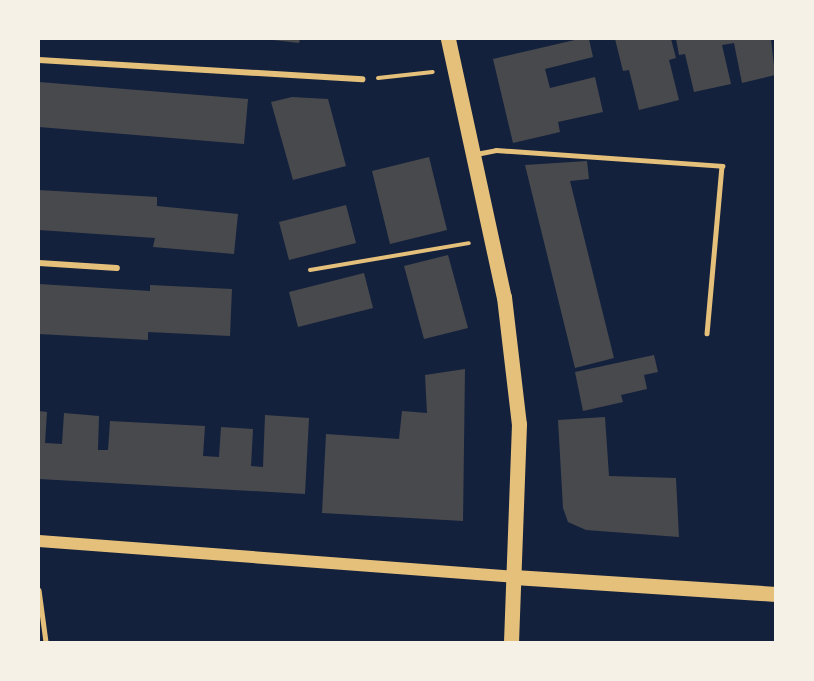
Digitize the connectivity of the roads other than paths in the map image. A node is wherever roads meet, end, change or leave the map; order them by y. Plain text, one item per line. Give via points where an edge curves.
1 (448, 39) edge
2 (39, 60) edge
3 (362, 79) road end
4 (473, 154) junction
5 (39, 263) edge
6 (117, 268) dead end
7 (707, 333) dead end
8 (39, 541) edge
9 (514, 577) junction
10 (39, 590) edge
11 (775, 594) edge
12 (46, 642) edge
13 (512, 642) edge

1 - 4 main road
2 - 3 street
4 - 7 lane via 496,150 722,166
4 - 9 main road via 494,239 519,424
5 - 6 street
8 - 9 main road
9 - 11 main road
9 - 13 main road
10 - 12 lane

